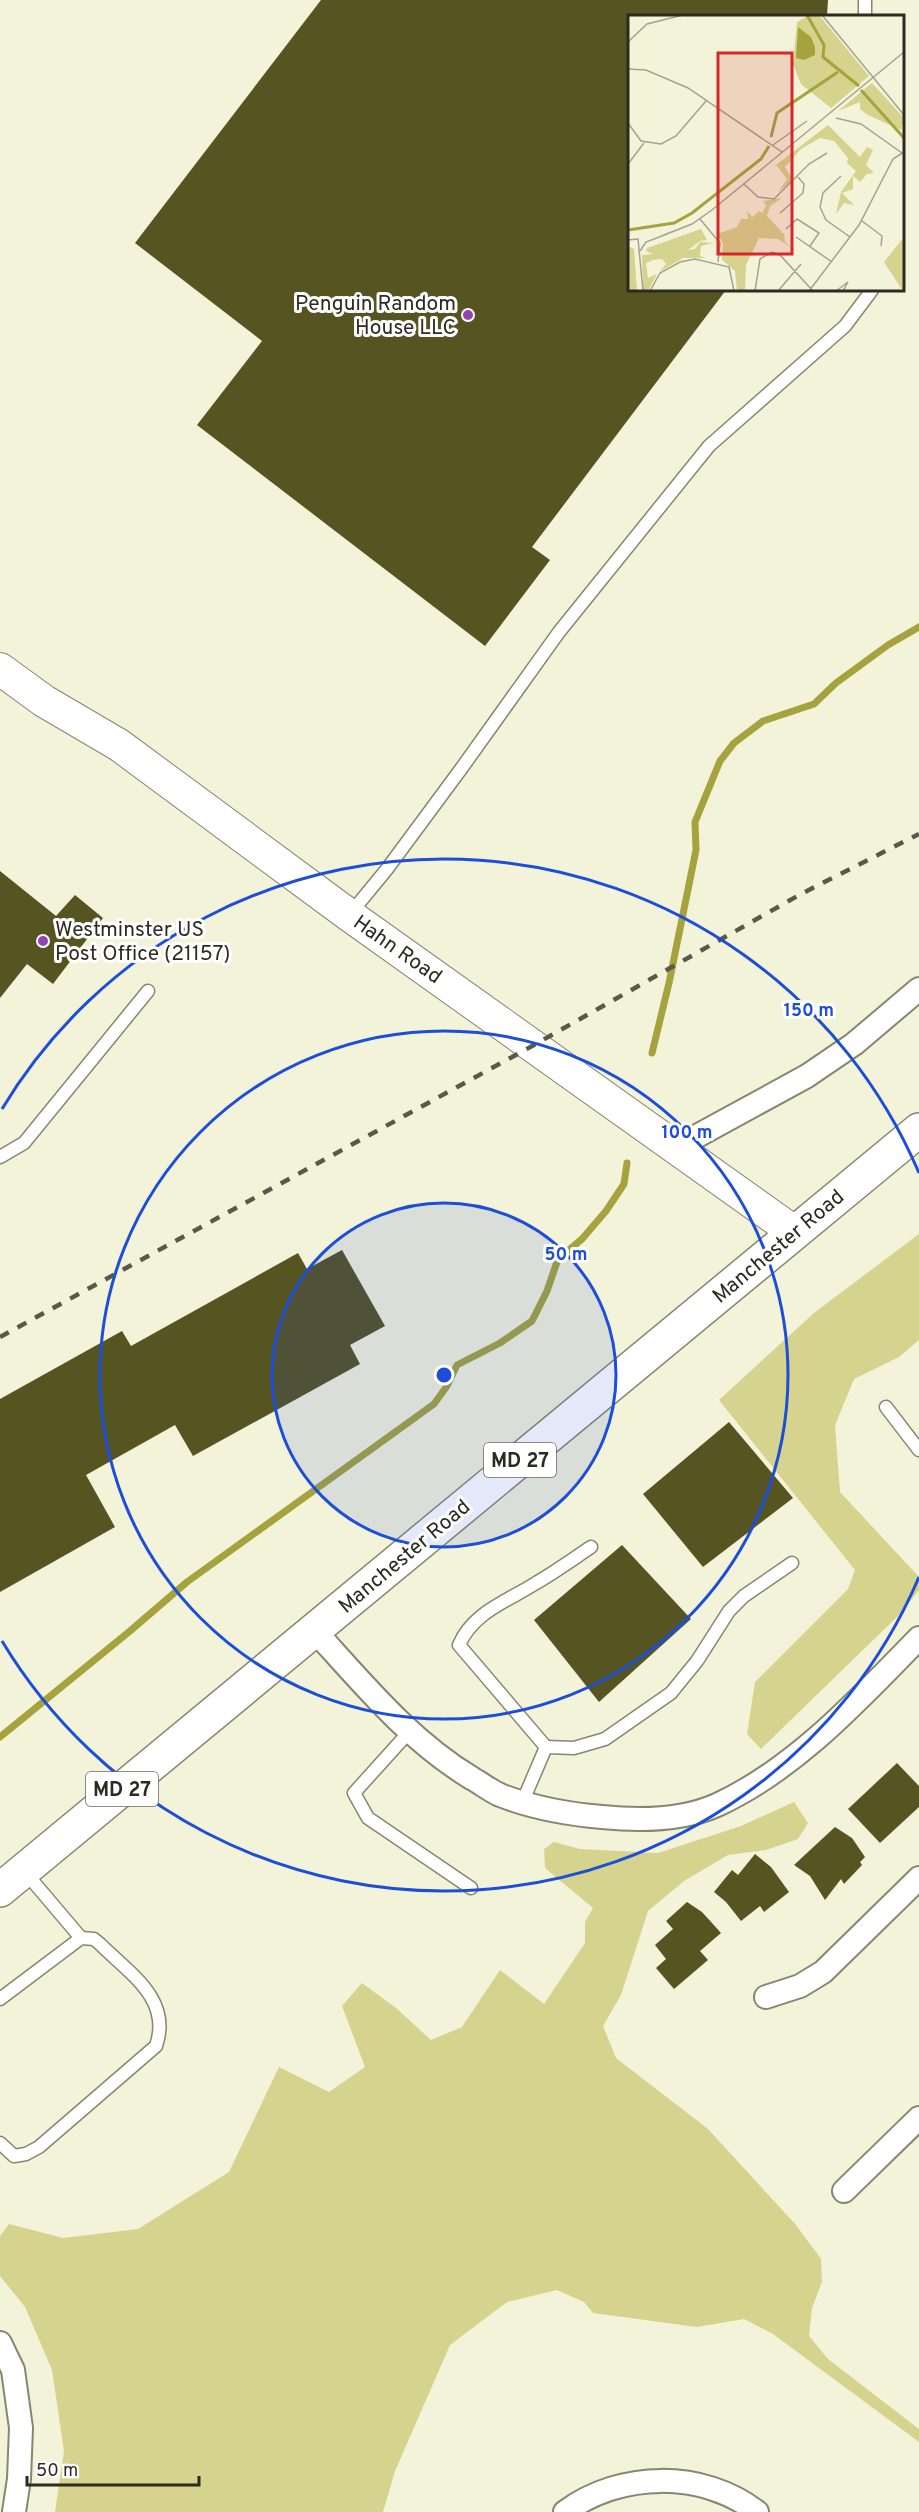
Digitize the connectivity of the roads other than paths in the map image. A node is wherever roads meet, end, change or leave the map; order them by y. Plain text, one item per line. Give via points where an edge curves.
1 (871, 291) edge
2 (0, 669) edge
3 (349, 915) junction
4 (919, 989) edge
5 (148, 991) dead end
6 (919, 1130) edge
7 (677, 1147) junction
8 (0, 1157) edge
9 (794, 1232) junction
10 (886, 1407) dead end
11 (919, 1450) edge
12 (591, 1547) dead end
13 (792, 1563) dead end
14 (315, 1631) junction
15 (919, 1638) edge
16 (408, 1732) junction
17 (546, 1747) junction
18 (522, 1803) junction
19 (919, 1878) edge
20 (12, 1880) edge
21 (471, 1888) dead end
22 (81, 1938) junction
23 (765, 1997) dead end
24 (0, 1999) edge
25 (919, 2118) edge
26 (0, 2144) edge
27 (844, 2191) dead end
28 (0, 2343) edge
29 (14, 2512) edge
30 (565, 2512) edge
31 (757, 2512) edge

1 - 3 lane via 845,326 709,446 559,632 387,869
2 - 3 main road, Hahn Road via 44,701 119,745
3 - 7 main road, Hahn Road
4 - 7 street via 854,1044 807,1076
5 - 8 lane via 24,1143
6 - 9 main road, Manchester Road / MD 27
7 - 9 main road, Hahn Road
9 - 14 main road, Manchester Road / MD 27
10 - 11 lane
12 - 17 lane via 489,1610 465,1631 459,1645
13 - 17 lane via 729,1611 698,1661 671,1693 605,1739 574,1748
14 - 16 street
14 - 20 main road, Manchester Road / MD 27
15 - 18 street via 815,1739 760,1781 717,1805 654,1820 580,1815
16 - 18 street via 448,1764 498,1794
16 - 21 lane via 354,1793 368,1818
17 - 18 lane
19 - 23 street via 823,1972 800,1986
20 - 22 lane
22 - 24 lane
22 - 26 lane via 94,1939 148,1992 159,2013 156,2046 39,2147 14,2156
25 - 27 street
28 - 29 street via 13,2370 21,2428
30 - 31 street via 596,2495 664,2480 695,2483 724,2492

